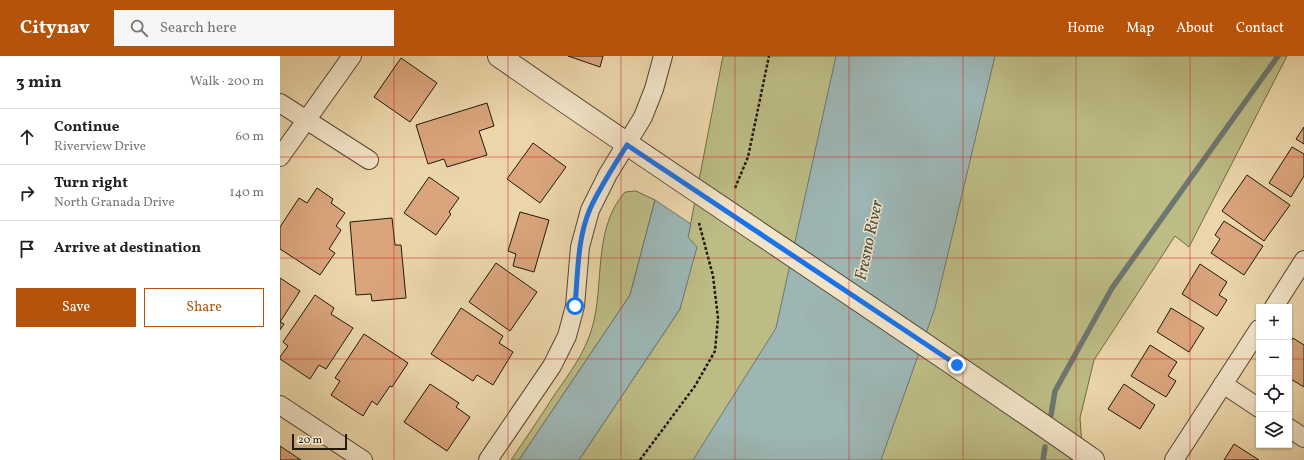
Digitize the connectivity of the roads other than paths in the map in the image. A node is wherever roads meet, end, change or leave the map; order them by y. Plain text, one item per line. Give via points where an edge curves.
1 (352, 56) edge
2 (499, 56) edge
3 (663, 56) edge
4 (280, 103) edge
5 (305, 119) junction
6 (627, 145) junction
7 (280, 157) edge
8 (369, 160) dead end
9 (1304, 260) edge
10 (1276, 304) edge
11 (1256, 334) edge
12 (1223, 384) junction
13 (280, 405) edge
14 (1256, 406) edge
15 (1292, 430) edge
16 (1304, 438) edge
17 (363, 460) edge
18 (488, 460) edge
19 (1093, 460) edge
20 (1174, 460) edge

1 - 5 street
2 - 6 street
3 - 6 street via 654,89
4 - 5 street
5 - 7 street
5 - 8 street
6 - 18 street via 608,174 590,210 580,247 575,306 568,336 552,366
6 - 19 street via 957,365
9 - 10 street
11 - 12 street
12 - 14 street
12 - 20 street
13 - 17 street
15 - 16 street

